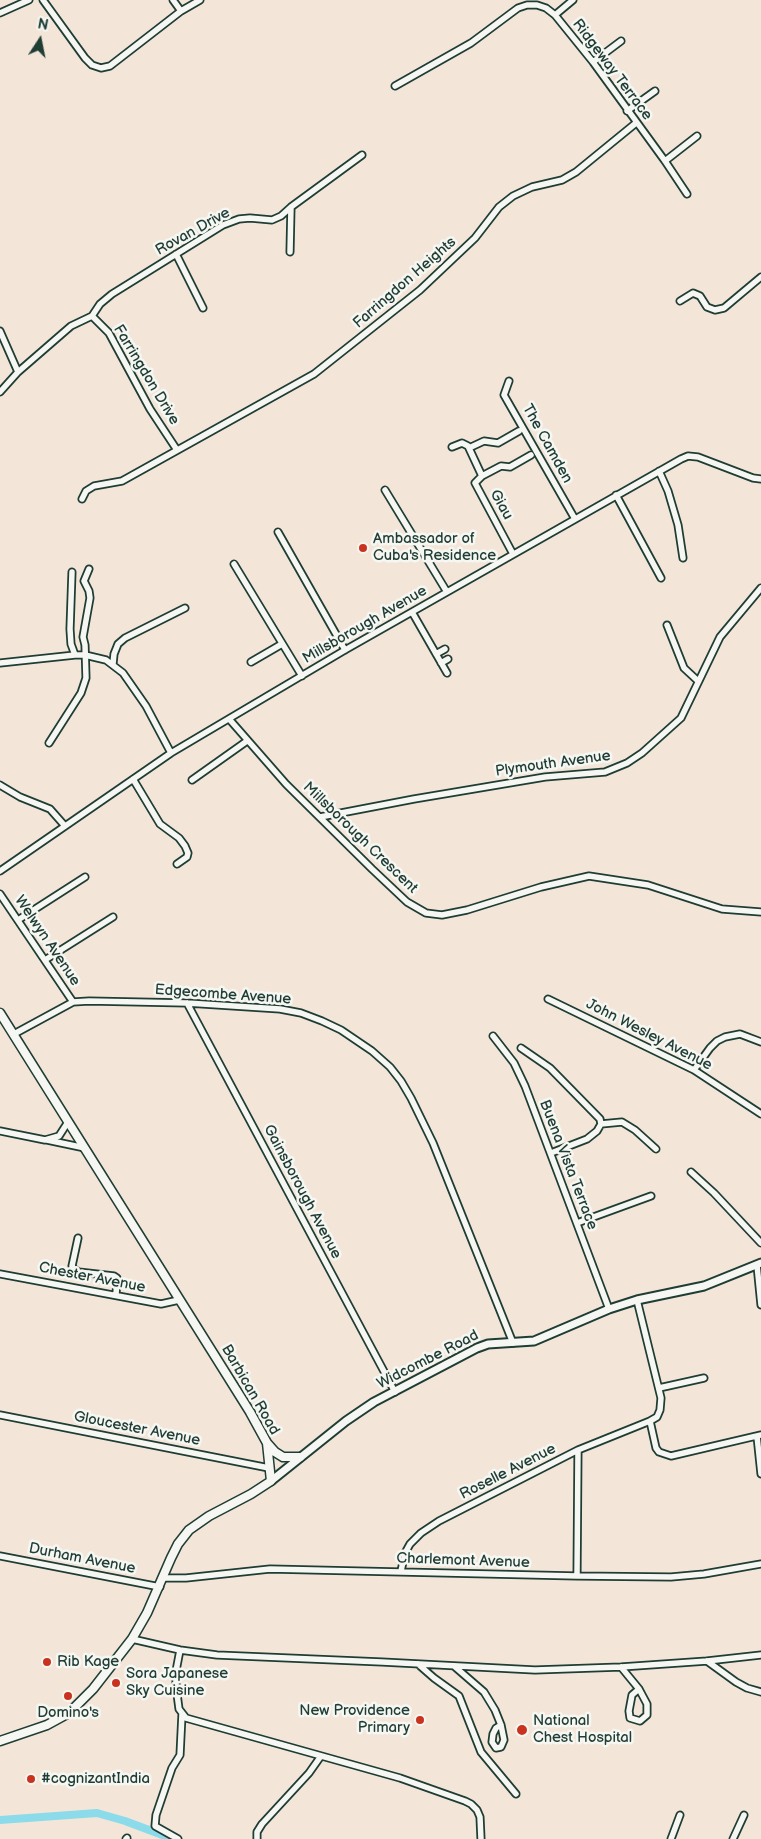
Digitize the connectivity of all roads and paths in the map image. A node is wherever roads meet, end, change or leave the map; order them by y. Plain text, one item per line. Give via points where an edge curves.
1 (29, 0) edge
2 (43, 0) edge
3 (173, 0) edge
4 (200, 0) edge
5 (573, 0) edge
6 (181, 11) junction
7 (0, 13) edge
8 (555, 15) junction
9 (621, 41) dead end
10 (592, 62) junction
11 (395, 86) dead end
12 (655, 91) dead end
13 (628, 111) junction
14 (636, 123) junction
15 (697, 136) dead end
16 (362, 155) dead end
17 (665, 161) junction
18 (687, 194) dead end
19 (291, 207) junction
20 (290, 252) dead end
21 (176, 254) junction
22 (761, 277) edge
23 (680, 301) dead end
24 (203, 308) dead end
25 (92, 316) junction
26 (0, 331) edge
27 (18, 372) junction
28 (508, 381) dead end
29 (0, 392) edge
30 (519, 431) dead end
31 (452, 447) dead end
32 (469, 448) junction
33 (177, 450) junction
34 (531, 455) dead end
35 (659, 471) junction
36 (482, 476) junction
37 (761, 478) edge
38 (385, 490) dead end
39 (616, 496) junction
40 (82, 499) dead end
41 (574, 519) junction
42 (278, 532) dead end
43 (512, 551) junction
44 (683, 558) dead end
45 (234, 564) dead end
46 (88, 570) dead end
47 (72, 572) dead end
48 (661, 578) dead end
49 (761, 588) edge
50 (446, 589) junction
51 (185, 608) dead end
52 (412, 612) junction
53 (667, 625) dead end
54 (282, 644) junction
55 (445, 649) dead end
56 (345, 650) junction
57 (436, 654) junction
58 (75, 655) junction
59 (85, 655) junction
60 (448, 659) dead end
61 (251, 662) dead end
62 (0, 663) edge
63 (441, 663) junction
64 (113, 664) junction
65 (447, 673) dead end
66 (302, 676) junction
67 (698, 680) junction
68 (230, 720) junction
69 (247, 741) junction
70 (49, 743) dead end
71 (171, 753) junction
72 (133, 778) junction
73 (192, 780) dead end
74 (0, 785) edge
75 (320, 817) junction
76 (65, 826) junction
77 (177, 864) dead end
78 (0, 871) edge
79 (85, 877) dead end
80 (0, 894) edge
81 (761, 912) edge
82 (113, 917) dead end
83 (18, 920) junction
84 (45, 960) junction
85 (548, 999) dead end
86 (73, 1002) junction
87 (187, 1003) junction
88 (0, 1012) edge
89 (14, 1034) junction
90 (493, 1036) dead end
91 (761, 1042) edge
92 (521, 1048) dead end
93 (694, 1070) junction
94 (761, 1114) edge
95 (68, 1122) junction
96 (601, 1124) junction
97 (0, 1131) edge
98 (45, 1140) junction
99 (85, 1148) junction
100 (656, 1150) dead end
101 (551, 1153) junction
102 (691, 1172) dead end
103 (651, 1196) dead end
104 (577, 1223) junction
105 (78, 1238) dead end
106 (761, 1243) edge
107 (759, 1264) edge
108 (0, 1274) edge
109 (116, 1296) junction
110 (180, 1300) junction
111 (637, 1300) junction
112 (761, 1305) edge
113 (610, 1309) junction
114 (513, 1343) junction
115 (704, 1378) dead end
116 (659, 1388) junction
117 (395, 1392) junction
118 (0, 1415) edge
119 (650, 1421) junction
120 (759, 1435) edge
121 (267, 1443) junction
122 (578, 1450) junction
123 (300, 1457) junction
124 (269, 1468) junction
125 (761, 1474) edge
126 (271, 1481) junction
127 (0, 1556) edge
128 (761, 1564) edge
129 (401, 1571) junction
130 (577, 1576) junction
131 (163, 1578) junction
132 (160, 1586) junction
133 (132, 1639) junction
134 (180, 1650) junction
135 (761, 1655) edge
136 (707, 1661) junction
137 (418, 1664) junction
138 (454, 1666) junction
139 (621, 1667) junction
140 (639, 1689) junction
141 (761, 1692) edge
142 (184, 1716) junction
143 (500, 1725) dead end
144 (0, 1742) edge
145 (321, 1756) junction
146 (516, 1794) dead end
147 (680, 1814) dead end
148 (744, 1815) dead end
149 (178, 1839) edge
150 (257, 1839) edge
151 (481, 1839) edge
152 (671, 1839) edge
153 (733, 1839) edge

1 - 7 street
2 - 6 street via 85,58 100,68 110,66
3 - 6 street
4 - 6 street
5 - 8 street
8 - 10 street, Ridgeway Terrace
8 - 11 street, Ridgeway Terrace via 536,5 518,8 471,43
9 - 10 street
10 - 13 street, Ridgeway Terrace
12 - 13 street
13 - 14 street, Ridgeway Terrace
14 - 17 street, Ridgeway Terrace
14 - 33 street, Farringdon Heights via 576,172 513,196 420,290 314,374
15 - 17 street
16 - 19 street, Rovan Drive
17 - 18 street, Ridgeway Terrace
19 - 20 street
19 - 21 street, Rovan Drive via 272,220 239,219 223,225
21 - 24 street
21 - 25 street, Rovan Drive via 112,294
22 - 23 street via 724,308 715,310 707,307 700,296 693,293
25 - 27 street via 71,326
25 - 33 street, Farringdon Drive via 109,333 150,409
26 - 27 street
27 - 29 street
28 - 41 street, The Camden via 504,395
30 - 32 street via 498,443 484,441
31 - 32 street via 462,443
32 - 36 street, Giau
33 - 40 street, Farringdon Heights via 122,481 94,486
34 - 36 street, Giau via 510,467 501,466
35 - 37 street, Millsborough Avenue via 688,456
35 - 39 street, Millsborough Avenue
35 - 44 street via 678,525
36 - 43 street, Giau via 476,480 476,486
38 - 50 street
39 - 41 street, Millsborough Avenue
39 - 48 street
41 - 43 street, Millsborough Avenue
42 - 56 street
43 - 50 street, Millsborough Avenue
45 - 54 street
46 - 59 street via 84,581 90,598 83,631
47 - 58 street via 70,629
49 - 67 street, Plymouth Avenue via 720,637
50 - 52 street, Millsborough Avenue
51 - 64 street via 125,638 118,644
52 - 56 street, Millsborough Avenue
52 - 57 street
53 - 67 street via 684,668
54 - 61 street
54 - 66 street
55 - 57 street
56 - 66 street, Millsborough Avenue
57 - 63 street
58 - 59 street
58 - 62 street
59 - 64 street
59 - 70 street via 87,671 81,692
60 - 63 street
63 - 65 street
64 - 71 street via 146,706
66 - 68 street, Millsborough Avenue
67 - 75 street, Plymouth Avenue via 681,718 642,753 616,769 480,787
68 - 69 street, Millsborough Crescent
68 - 71 street, Millsborough Avenue
69 - 73 street
69 - 75 street, Millsborough Crescent
71 - 72 street, Millsborough Avenue
72 - 76 street, Millsborough Avenue
72 - 77 street via 160,824 185,846 187,857
74 - 76 street via 50,809
75 - 81 street, Millsborough Crescent via 407,902 426,913 442,915 467,910 589,876 648,885 722,909
76 - 78 street, Millsborough Avenue
79 - 83 street
80 - 83 street, Welwyn Avenue
82 - 84 street
83 - 84 street, Welwyn Avenue
84 - 86 street, Welwyn Avenue
85 - 93 street, John Wesley Avenue
86 - 87 street, Edgecombe Avenue
86 - 89 street, Edgecombe Avenue
87 - 114 street, Edgecombe Avenue via 301,1013 341,1030 390,1067 411,1098 433,1143
87 - 117 street, Gainsborough Avenue
88 - 89 main road, Barbican Road
89 - 95 main road, Barbican Road
90 - 101 street, Buena Vista Terrace via 519,1073
91 - 93 street via 740,1034 725,1037 710,1048
92 - 96 street via 550,1068 596,1113
93 - 94 street, John Wesley Avenue
95 - 98 street via 58,1136
95 - 99 main road, Barbican Road
96 - 100 street via 622,1122
96 - 101 street via 587,1139
97 - 98 street
98 - 99 street
99 - 110 main road, Barbican Road
101 - 104 street, Buena Vista Terrace
102 - 106 street
103 - 104 street
104 - 113 street, Buena Vista Terrace
105 - 109 street via 72,1266 79,1272 114,1276
107 - 111 street, Widcombe Road via 704,1286
107 - 112 street
108 - 109 street, Chester Avenue
109 - 110 street, Chester Avenue via 162,1304
110 - 121 main road, Barbican Road
111 - 113 street, Widcombe Road
111 - 116 street
113 - 114 street, Widcombe Road via 534,1341
114 - 117 street, Widcombe Road via 477,1348
115 - 116 street
116 - 119 street via 660,1410
117 - 123 street, Widcombe Road via 346,1421
118 - 124 street, Gloucester Avenue
119 - 120 street via 656,1448 666,1455
119 - 122 street, Roselle Avenue
120 - 125 street
121 - 123 main road via 283,1457
121 - 124 main road, Barbican Road
122 - 129 street, Roselle Avenue via 427,1529 410,1544
122 - 130 street
123 - 126 street, Widcombe Road
124 - 126 main road, Barbican Road
126 - 131 main road via 189,1530 170,1558
127 - 132 street, Durham Avenue
128 - 130 street, Charlemont Avenue via 704,1574
129 - 130 street, Charlemont Avenue
129 - 131 street, Charlemont Avenue via 270,1569
131 - 132 main road
132 - 133 main road
133 - 134 street
133 - 144 main road via 93,1689 69,1713
134 - 137 street via 217,1655
134 - 142 street via 176,1686 179,1709
135 - 136 street
136 - 139 street
136 - 141 street via 741,1685
137 - 138 street
137 - 146 street via 459,1696 481,1752
138 - 139 street via 535,1670
138 - 143 street via 484,1692
139 - 140 street
140 - 140 street via 648,1710 646,1718 640,1721 630,1718 629,1711 632,1695
142 - 145 street
142 - 149 street via 180,1755 172,1768 155,1826
145 - 150 street via 262,1824
145 - 151 street via 400,1778 471,1804 480,1817
147 - 152 street
148 - 153 street

